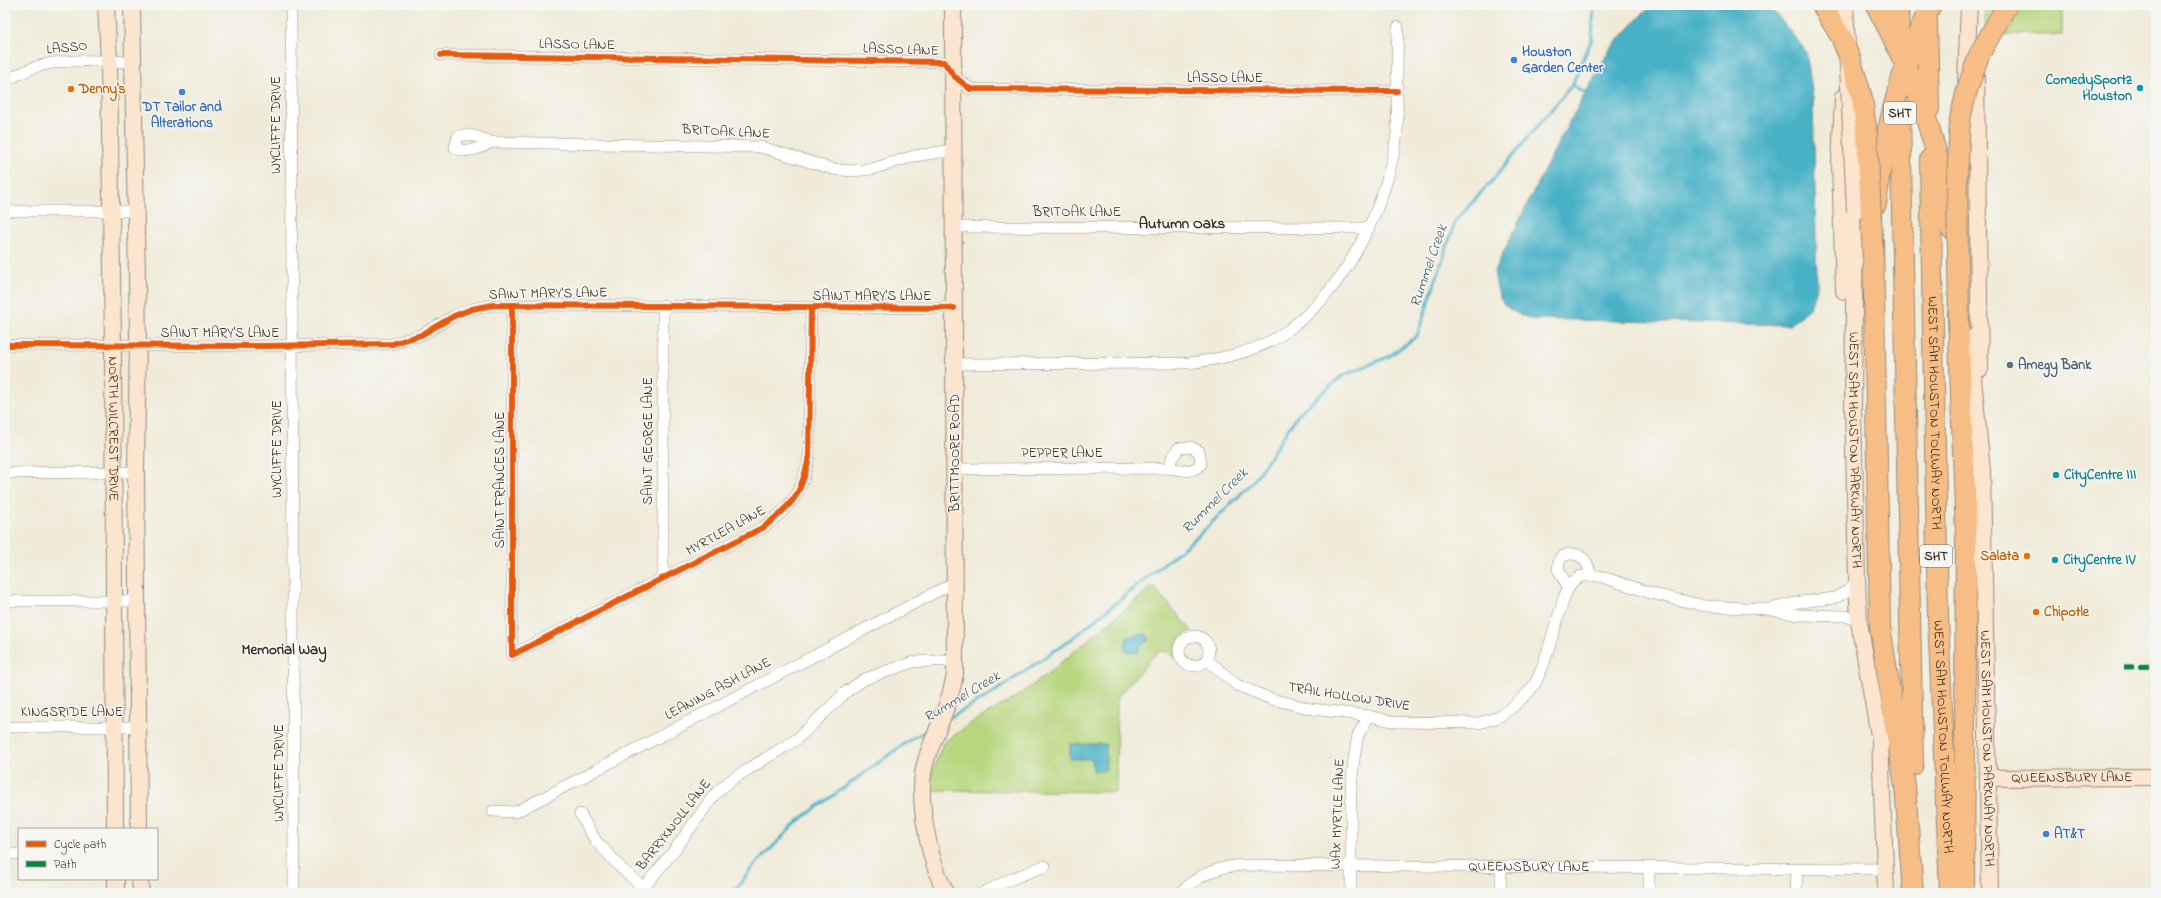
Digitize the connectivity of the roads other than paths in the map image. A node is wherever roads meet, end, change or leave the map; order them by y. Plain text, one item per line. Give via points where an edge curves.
1 (106, 5) edge
2 (132, 5) edge
3 (291, 5) edge
4 (953, 5) edge
5 (1822, 5) edge
6 (1845, 5) edge
7 (1876, 5) edge
8 (1898, 5) edge
9 (1927, 5) edge
10 (1931, 5) edge
11 (1969, 5) edge
12 (1975, 5) edge
13 (2007, 5) edge
14 (1398, 27) dead end
15 (441, 55) dead end
16 (109, 61) junction
17 (134, 62) junction
18 (954, 76) junction
19 (5, 80) edge
20 (1397, 91) junction
21 (491, 142) dead end
22 (954, 150) junction
23 (112, 210) junction
24 (5, 211) edge
25 (136, 211) junction
26 (954, 227) junction
27 (1368, 228) junction
28 (1873, 259) junction
29 (663, 305) junction
30 (512, 306) junction
31 (811, 308) junction
32 (954, 308) junction
33 (1959, 331) junction
34 (5, 345) edge
35 (113, 345) junction
36 (138, 345) junction
37 (291, 345) junction
38 (955, 364) junction
39 (1853, 406) junction
40 (1169, 468) dead end
41 (955, 469) junction
42 (1982, 471) junction
43 (114, 472) junction
44 (136, 472) junction
45 (5, 473) edge
46 (1590, 575) junction
47 (663, 578) junction
48 (1857, 580) junction
49 (955, 582) junction
50 (1568, 587) junction
51 (113, 600) junction
52 (5, 601) edge
53 (138, 601) junction
54 (1767, 609) junction
55 (1859, 622) junction
56 (512, 655) joint
57 (955, 660) junction
58 (1207, 660) dead end
59 (1369, 716) junction
60 (5, 727) edge
61 (114, 727) junction
62 (139, 727) junction
63 (2156, 777) edge
64 (1988, 778) junction
65 (493, 811) dead end
66 (580, 814) dead end
67 (115, 828) edge
68 (139, 828) edge
69 (5, 854) edge
70 (18, 854) edge
71 (1044, 866) dead end
72 (1351, 866) junction
73 (1501, 867) junction
74 (1649, 868) junction
75 (1885, 868) junction
76 (1796, 869) junction
77 (116, 880) edge
78 (140, 880) edge
79 (641, 891) edge
80 (116, 893) edge
81 (140, 893) edge
82 (294, 893) edge
83 (946, 893) edge
84 (983, 893) edge
85 (1181, 893) edge
86 (1351, 893) edge
87 (1501, 893) edge
88 (1649, 893) edge
89 (1796, 893) edge
90 (1886, 893) edge
91 (1914, 893) edge
92 (1950, 893) edge
93 (1964, 893) edge
94 (1990, 893) edge

1 - 16 main road, NORTH WILCREST DRIVE
2 - 17 main road, NORTH WILCREST DRIVE
3 - 37 street, WYCLIFFE DRIVE
4 - 18 main road, BRITTMOORE ROAD
5 - 28 highway, bridge via 1852,61 1862,98 1867,135
6 - 39 main road, WEST SAM HOUSTON PARKWAY NORTH, bridge via 1855,211
6 - 39 main road via 1840,163 1848,382
7 - 33 highway, bridge via 1913,82 1940,166 1949,213
8 - 91 highway, WEST SAM HOUSTON TOLLWAY NORTH / SHT
9 - 92 highway, WEST SAM HOUSTON TOLLWAY NORTH / SHT via 1938,617
10 - 28 highway, bridge via 1910,54 1889,125 1879,181
11 - 42 main road, WEST SAM HOUSTON PARKWAY NORTH, bridge via 1965,133 1969,352
12 - 42 main road
13 - 33 highway, bridge via 1979,55 1960,119 1957,180
14 - 20 street
15 - 18 street, LASSO LANE via 944,62
16 - 17 street, LASSO
16 - 19 street, LASSO via 60,62 38,67
16 - 23 main road, NORTH WILCREST DRIVE
17 - 25 main road, NORTH WILCREST DRIVE
18 - 20 street, LASSO LANE via 970,89
18 - 22 main road, BRITTMOORE ROAD
20 - 27 street via 1397,132 1389,172
21 - 22 street, BRITOAK LANE via 761,146 833,169 851,171 872,170 914,156
22 - 26 main road, BRITTMOORE ROAD
23 - 24 street
23 - 25 street
23 - 35 main road, NORTH WILCREST DRIVE
25 - 36 main road, NORTH WILCREST DRIVE
26 - 27 street, BRITOAK LANE
26 - 32 main road, BRITTMOORE ROAD
27 - 38 street via 1356,251 1326,293 1304,316 1280,335 1242,353 1222,359 1189,363
28 - 91 highway via 1880,627 1905,786
29 - 30 street, SAINT MARY'S LANE
29 - 31 street, SAINT MARY'S LANE
29 - 47 street, SAINT GEORGE LANE
30 - 37 street, SAINT MARY'S LANE via 493,305 472,309 421,335 392,344
30 - 56 street, SAINT FRANCES LANE
31 - 32 street, SAINT MARY'S LANE
31 - 47 street, MYRTLEA LANE via 809,457 798,495 785,510 764,527
32 - 38 main road, BRITTMOORE ROAD
33 - 93 highway via 1966,537
34 - 35 street, SAINT MARY'S LANE
35 - 36 street, SAINT MARY'S LANE
35 - 43 main road, NORTH WILCREST DRIVE
36 - 37 street, SAINT MARY'S LANE
36 - 44 main road, NORTH WILCREST DRIVE
37 - 82 street, WYCLIFFE DRIVE
38 - 41 main road, BRITTMOORE ROAD
39 - 48 main road, WEST SAM HOUSTON PARKWAY NORTH
40 - 41 street, PEPPER LANE
41 - 49 main road, BRITTMOORE ROAD
42 - 64 main road, WEST SAM HOUSTON PARKWAY NORTH
43 - 44 street
43 - 45 street
43 - 51 main road, NORTH WILCREST DRIVE
44 - 53 main road, NORTH WILCREST DRIVE
46 - 50 street via 1575,579
46 - 50 street via 1589,564 1583,558 1575,554 1566,554 1560,558 1558,570
46 - 54 street via 1705,606
47 - 56 street, MYRTLEA LANE
48 - 54 street via 1847,591 1835,598
48 - 55 main road, WEST SAM HOUSTON PARKWAY NORTH
49 - 57 main road, BRITTMOORE ROAD
49 - 65 street, LEANING ASH LANE via 516,812
50 - 59 street, TRAIL HOLLOW DRIVE via 1535,684 1510,709 1496,718 1479,723 1396,722
51 - 52 street
51 - 53 street
51 - 61 main road, NORTH WILCREST DRIVE
53 - 62 main road, NORTH WILCREST DRIVE
54 - 55 street via 1799,615 1846,616
55 - 75 main road, WEST SAM HOUSTON PARKWAY NORTH via 1880,741
57 - 79 street, BARRYKNOLL LANE via 913,662 865,679 846,692 797,739 731,780 715,794
57 - 83 main road, BRITTMOORE ROAD via 952,694 926,758 924,772 925,824 935,868
58 - 59 street, TRAIL HOLLOW DRIVE via 1237,686 1271,699 1312,709
59 - 72 street, WAX MYRTLE LANE via 1358,735 1354,759 1351,790
60 - 61 street, KINGSRIDE LANE
61 - 62 street, KINGSRIDE LANE
61 - 67 main road, NORTH WILCREST DRIVE
62 - 68 main road, NORTH WILCREST DRIVE
63 - 64 main road, QUEENSBURY LANE
64 - 94 main road, WEST SAM HOUSTON PARKWAY NORTH
66 - 79 street, BARRYKNOLL LANE via 596,841
69 - 70 street
71 - 84 street
72 - 73 street, QUEENSBURY LANE
72 - 85 street, QUEENSBURY LANE via 1226,867 1212,871
72 - 86 street, WAX MYRTLE LANE
73 - 74 street, QUEENSBURY LANE
73 - 87 street
74 - 76 street, QUEENSBURY LANE
74 - 88 street
75 - 76 street, QUEENSBURY LANE
75 - 90 main road, WEST SAM HOUSTON PARKWAY NORTH
76 - 89 street
77 - 80 main road
78 - 81 main road

